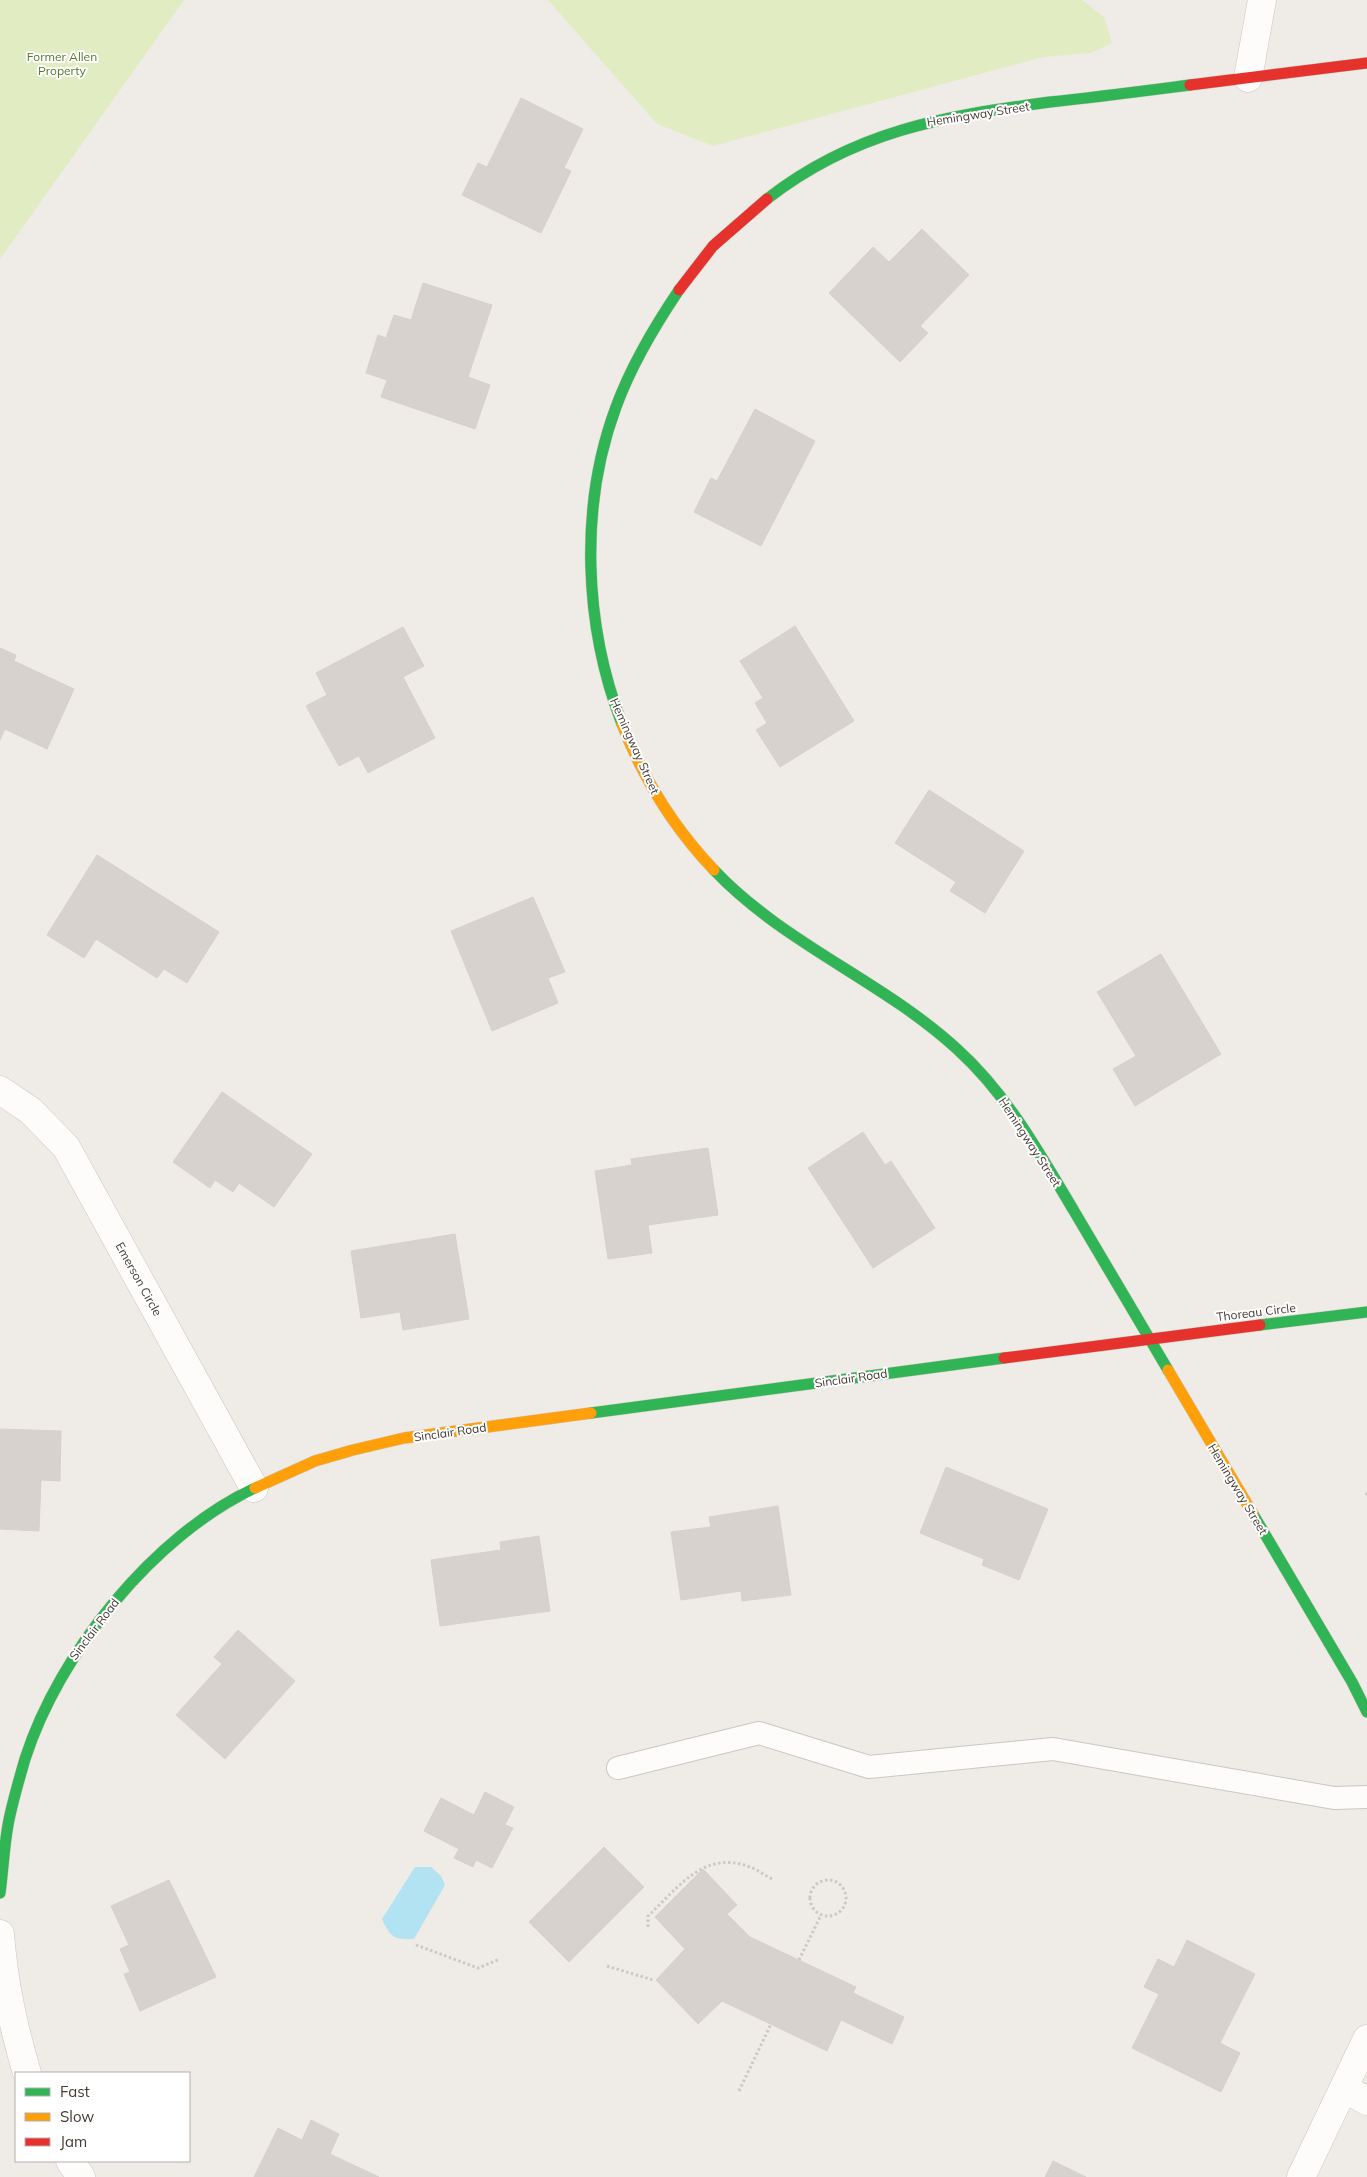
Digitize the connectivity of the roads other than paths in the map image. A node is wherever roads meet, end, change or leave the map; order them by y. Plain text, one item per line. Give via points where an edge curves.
1 (1262, 0) edge
2 (1367, 63) edge
3 (1248, 78) junction
4 (0, 1090) edge
5 (1367, 1312) edge
6 (1149, 1339) junction
7 (254, 1488) junction
8 (1367, 1712) edge
9 (618, 1768) dead end
10 (1367, 1797) edge
11 (0, 1893) edge
12 (0, 1934) edge
13 (1367, 2039) edge
14 (27, 2072) edge
15 (1356, 2094) edge
16 (71, 2162) edge
17 (81, 2177) edge
18 (1301, 2177) edge

1 - 3 street
2 - 3 street, Hemingway Street
3 - 6 street, Hemingway Street via 990,110 929,121 872,139 820,164 770,197 722,237 659,319 632,370 612,419 598,473 593,525 591,583 597,640 612,696 650,786 674,822 701,856 766,915 916,1016 972,1062 1024,1129
4 - 7 street, Emerson Circle via 31,1112 66,1147
5 - 6 street, Thoreau Circle
6 - 7 street, Sinclair Road via 404,1438 352,1449 302,1466
6 - 8 street, Hemingway Street
7 - 11 street, Sinclair Road via 209,1515 167,1547 128,1584 65,1668 41,1715 22,1764 8,1815
9 - 10 lane via 759,1733 869,1767 1053,1749 1334,1798
12 - 14 street via 3,1973 13,2025
13 - 15 street
15 - 18 street
16 - 17 street

